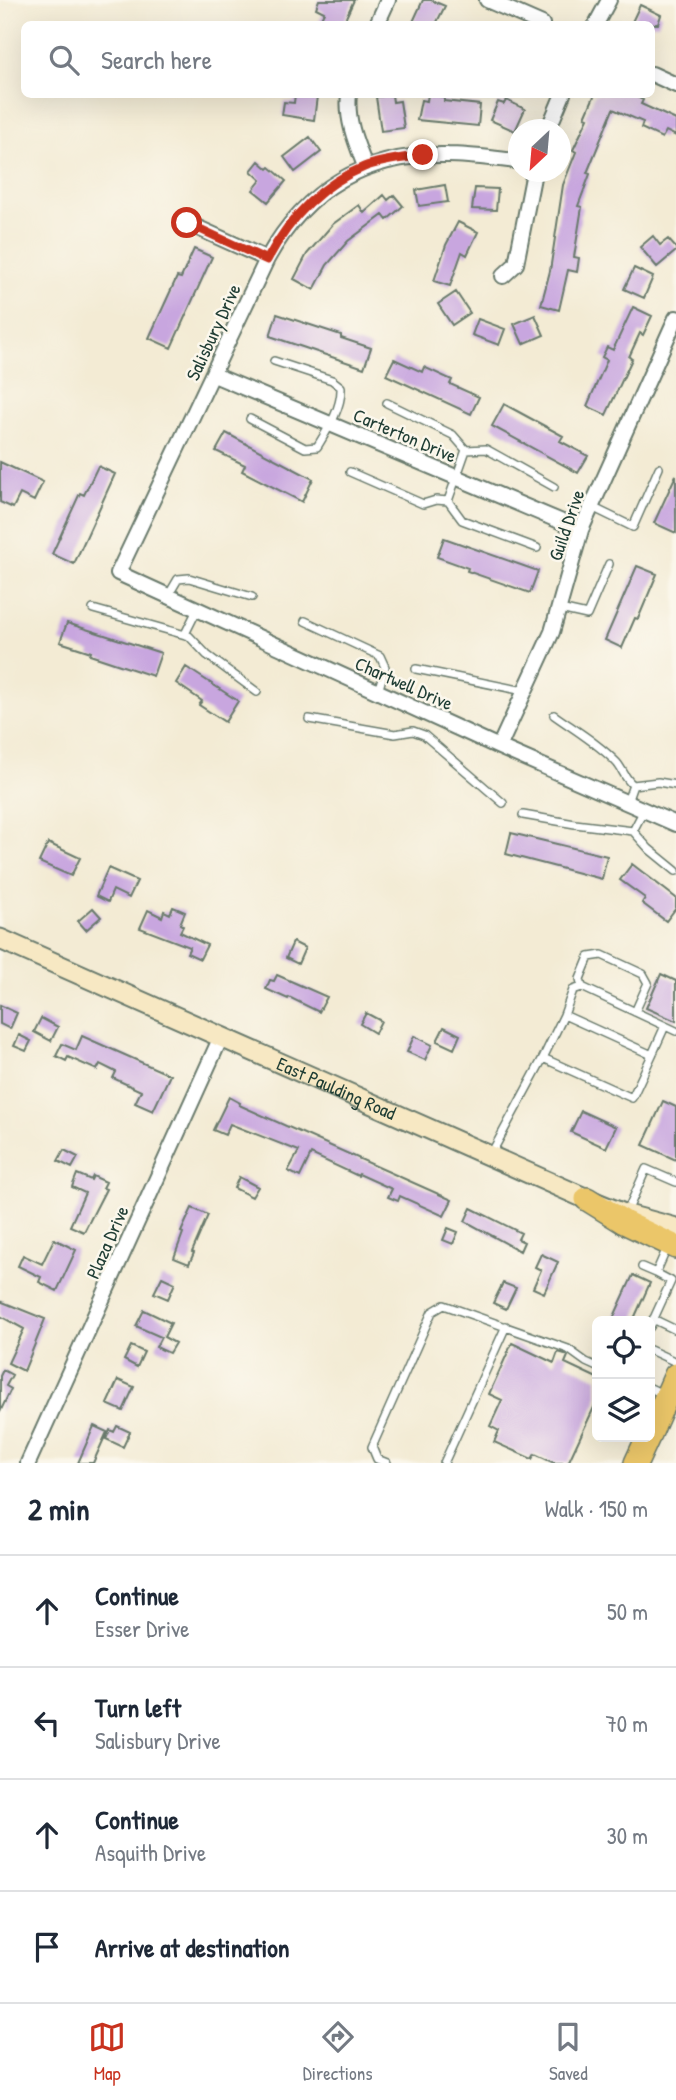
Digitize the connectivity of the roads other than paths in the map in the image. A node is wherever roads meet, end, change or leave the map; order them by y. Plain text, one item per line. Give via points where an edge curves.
1 (388, 0) edge
2 (486, 0) edge
3 (609, 0) edge
4 (378, 21) edge
5 (534, 21) edge
6 (598, 21) edge
7 (655, 75) edge
8 (676, 85) edge
9 (348, 98) edge
10 (561, 98) edge
11 (553, 119) edge
12 (508, 160) edge
13 (365, 166) junction
14 (532, 182) edge
15 (187, 223) dead end
16 (267, 260) junction
17 (503, 276) dead end
18 (676, 318) edge
19 (274, 361) dead end
20 (214, 375) junction
21 (387, 403) dead end
22 (250, 419) dead end
23 (331, 424) junction
24 (466, 450) junction
25 (659, 468) dead end
26 (350, 472) dead end
27 (456, 477) junction
28 (554, 487) dead end
29 (449, 501) junction
30 (592, 507) junction
31 (581, 530) junction
32 (537, 548) dead end
33 (609, 564) dead end
34 (118, 573) joint
35 (168, 596) junction
36 (252, 597) dead end
37 (560, 609) junction
38 (93, 610) dead end
39 (197, 610) junction
40 (305, 621) dead end
41 (185, 634) junction
42 (416, 669) dead end
43 (524, 691) junction
44 (257, 692) dead end
45 (378, 692) junction
46 (427, 714) junction
47 (554, 715) dead end
48 (309, 719) dead end
49 (418, 733) junction
50 (499, 747) junction
51 (633, 785) junction
52 (676, 785) edge
53 (503, 803) dead end
54 (627, 803) junction
55 (644, 810) junction
56 (523, 815) dead end
57 (676, 824) edge
58 (633, 831) junction
59 (676, 871) edge
60 (0, 939) edge
61 (582, 987) junction
62 (635, 1012) junction
63 (564, 1015) junction
64 (665, 1026) junction
65 (676, 1031) edge
66 (220, 1037) junction
67 (652, 1055) junction
68 (543, 1058) junction
69 (490, 1156) junction
70 (676, 1182) edge
71 (587, 1199) junction
72 (626, 1214) junction
73 (674, 1240) edge
74 (642, 1267) dead end
75 (656, 1273) junction
76 (655, 1316) edge
77 (655, 1324) edge
78 (506, 1326) junction
79 (676, 1330) edge
80 (655, 1352) edge
81 (676, 1362) edge
82 (592, 1365) edge
83 (667, 1389) edge
84 (655, 1420) edge
85 (646, 1442) edge
86 (28, 1463) edge
87 (387, 1463) edge
88 (443, 1463) edge
89 (636, 1463) edge

1 - 4 street
2 - 5 street
3 - 6 street
7 - 8 street
9 - 13 street via 352,131
10 - 11 street
12 - 13 street, Salisbury Drive via 423,155
13 - 16 street, Salisbury Drive via 327,187 300,211
14 - 17 street via 516,264
15 - 16 street
16 - 20 street, Salisbury Drive
18 - 30 street, Guild Drive
19 - 23 lane via 341,387
20 - 23 street, Carterton Drive
20 - 34 street, Salisbury Drive
21 - 24 lane via 453,435
22 - 23 lane via 305,448 317,447
23 - 27 street, Carterton Drive
24 - 27 lane
24 - 28 lane via 486,449
25 - 30 lane via 633,527
26 - 29 lane via 423,504
27 - 29 lane
27 - 31 street, Carterton Drive
29 - 32 lane via 462,520
30 - 31 street, Guild Drive
31 - 37 street, Guild Drive
33 - 37 lane via 587,615
34 - 35 street, Chartwell Drive
35 - 36 lane via 178,579 189,578
35 - 39 street, Chartwell Drive
37 - 43 street, Guild Drive
38 - 41 lane
39 - 41 lane
39 - 45 street, Chartwell Drive
40 - 45 lane via 380,656 385,667
41 - 44 lane
42 - 43 lane
43 - 50 street, Guild Drive
45 - 46 street, Chartwell Drive
46 - 49 lane
46 - 50 street, Chartwell Drive
47 - 51 lane via 610,757
48 - 49 lane via 396,734
49 - 53 lane
50 - 54 street, Chartwell Drive
51 - 52 lane
51 - 54 lane
54 - 55 street, Chartwell Drive
55 - 57 street, Chartwell Drive
55 - 58 lane
56 - 58 lane
58 - 59 lane
60 - 66 main road, East Paulding Road
61 - 62 lane
61 - 62 lane via 580,979 589,957 602,955 643,975 648,983
61 - 63 lane via 573,990
62 - 64 lane
63 - 67 lane
63 - 68 lane
64 - 65 lane
64 - 67 lane
66 - 69 main road, East Paulding Road
66 - 86 street, Plaza Drive
67 - 68 lane via 632,1098
68 - 69 lane
69 - 71 main road, East Paulding Road
70 - 72 lane via 646,1168
71 - 72 main road, East Paulding Road
71 - 73 main road via 624,1222
72 - 73 main road, East Paulding Road
73 - 75 lane
74 - 75 lane
75 - 76 lane via 671,1280
77 - 79 lane
78 - 82 lane via 568,1349
78 - 87 lane via 444,1305 432,1312 372,1447 377,1459
78 - 88 lane
80 - 81 lane
83 - 84 main road
85 - 89 main road

